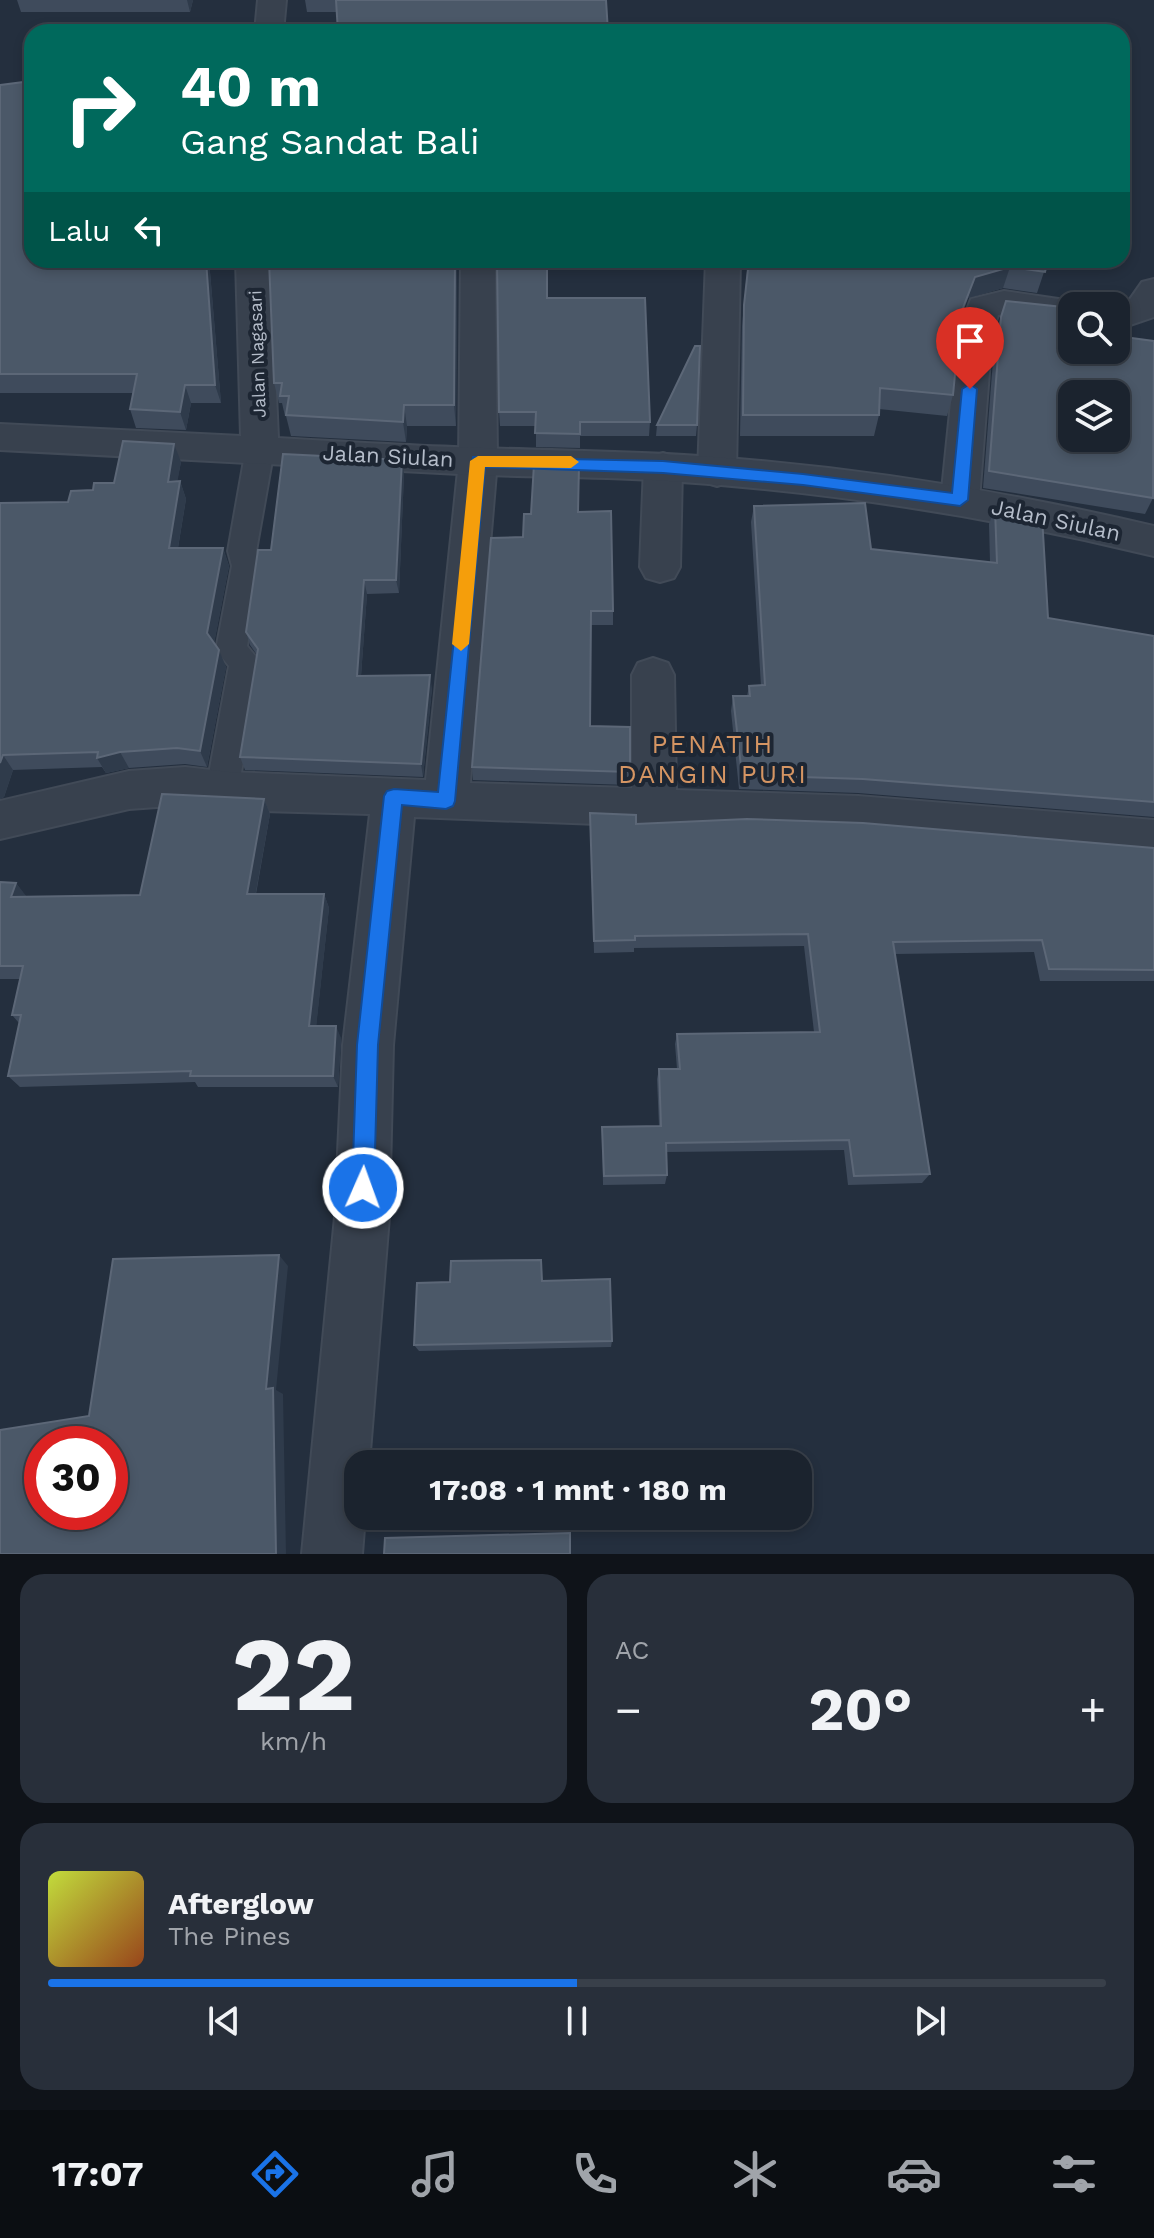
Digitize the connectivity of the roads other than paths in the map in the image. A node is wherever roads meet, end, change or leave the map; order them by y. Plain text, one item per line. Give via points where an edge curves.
1 (272, 0) edge
2 (270, 24) edge
3 (253, 268) edge
4 (478, 268) edge
5 (723, 268) edge
6 (1154, 290) edge
7 (1058, 310) edge
8 (1130, 314) edge
9 (0, 437) edge
10 (260, 449) junction
11 (478, 461) junction
12 (663, 467) junction
13 (717, 472) junction
14 (960, 500) junction
15 (1154, 541) edge
16 (660, 567) dead end
17 (653, 675) dead end
18 (222, 790) junction
19 (394, 796) junction
20 (446, 801) junction
21 (654, 809) junction
22 (0, 820) edge
23 (1154, 840) edge
24 (332, 1554) edge

1 - 2 street
3 - 10 street, Jalan Nagasari
4 - 11 street
5 - 13 street
6 - 8 street via 1148,307
7 - 14 street via 1004,302 983,307 975,334
9 - 10 street, Jalan Siulan
10 - 11 street, Jalan Siulan
10 - 18 lane via 231,650 245,662
11 - 12 street, Jalan Siulan
11 - 20 street
12 - 13 street, Jalan Siulan
12 - 16 street
13 - 14 street, Jalan Siulan
14 - 15 street, Jalan Siulan
17 - 21 street
18 - 19 street
18 - 22 street via 129,790
19 - 20 street
19 - 24 street via 368,1045 362,1217
20 - 21 street
21 - 23 street via 858,815

